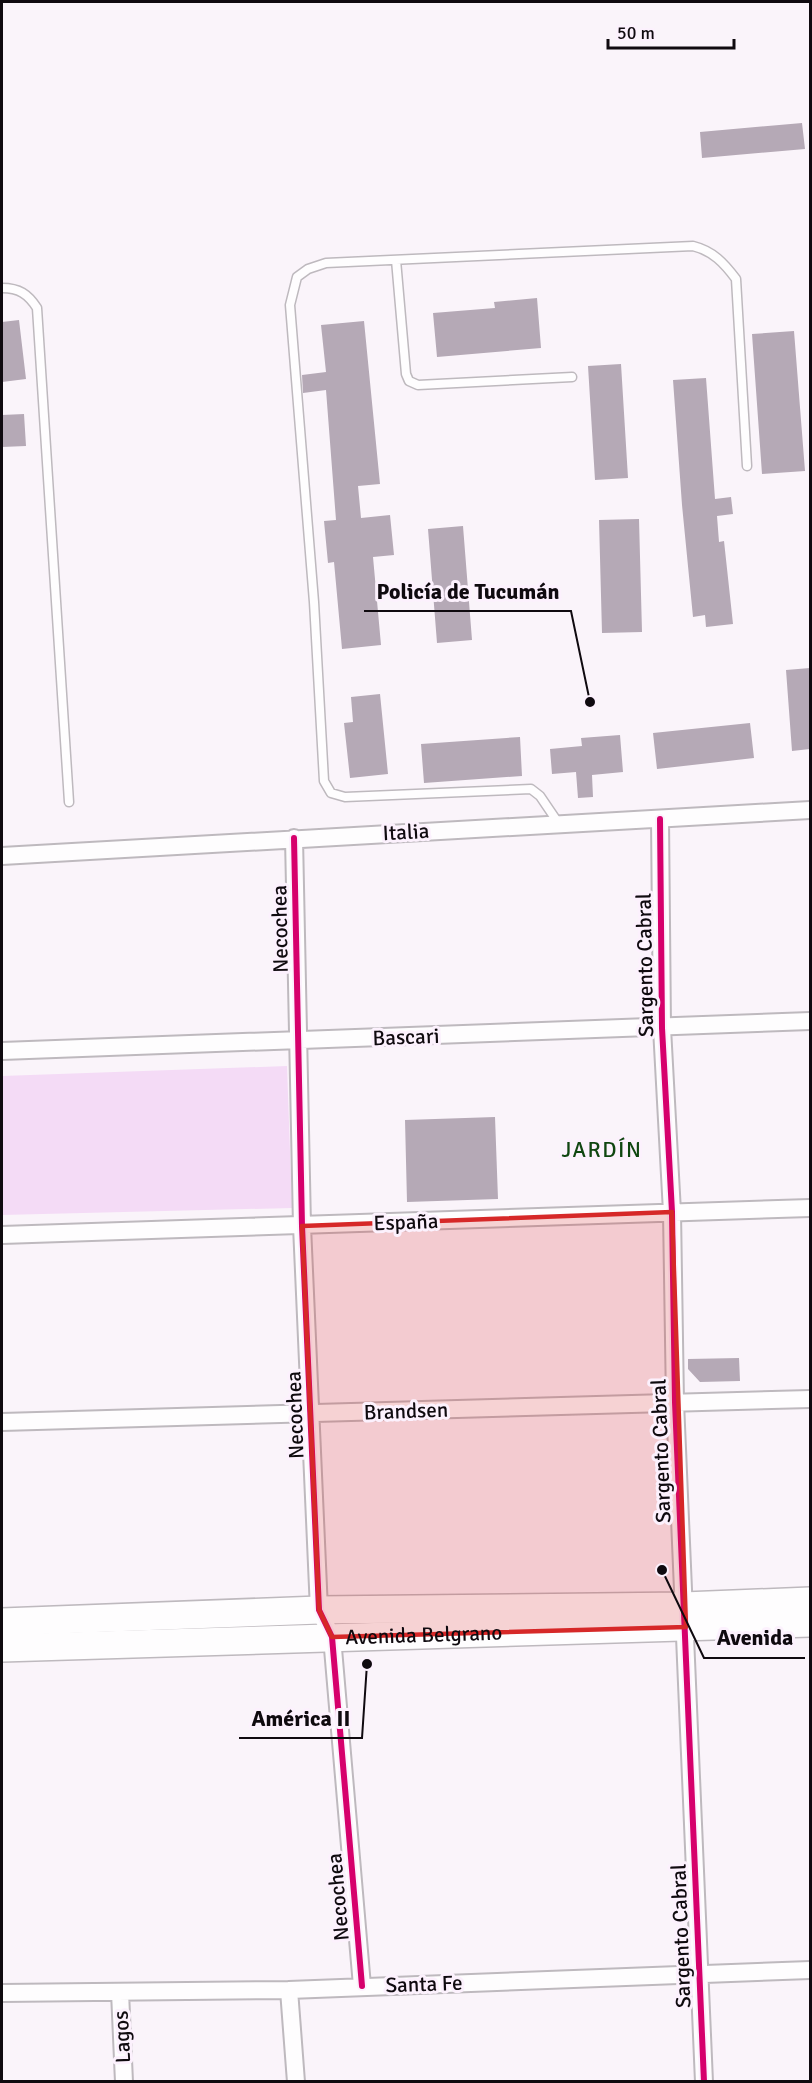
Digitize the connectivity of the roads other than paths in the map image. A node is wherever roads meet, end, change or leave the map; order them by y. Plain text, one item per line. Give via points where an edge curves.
1 (396, 260) junction
2 (2, 288) edge
3 (572, 377) dead end
4 (747, 466) dead end
5 (69, 802) dead end
6 (810, 810) edge
7 (660, 819) junction
8 (559, 824) junction
9 (294, 838) junction
10 (2, 856) edge
11 (810, 1021) edge
12 (662, 1028) junction
13 (299, 1040) junction
14 (2, 1051) edge
15 (810, 1208) edge
16 (672, 1212) junction
17 (302, 1226) junction
18 (2, 1235) edge
19 (810, 1399) edge
20 (675, 1402) junction
21 (312, 1414) junction
22 (2, 1422) edge
23 (810, 1601) edge
24 (319, 1610) junction
25 (685, 1617) junction
26 (2, 1622) edge
27 (810, 1623) edge
28 (332, 1637) junction
29 (2, 1648) edge
30 (810, 1970) edge
31 (698, 1976) junction
32 (362, 1986) junction
33 (289, 1990) junction
34 (120, 1992) junction
35 (2, 1993) edge
36 (124, 2082) edge
37 (296, 2082) edge
38 (704, 2082) edge

1 - 3 lane via 406,374 410,381 418,385
1 - 4 lane via 693,246 705,249 736,279
1 - 8 lane via 326,263 297,278 292,290 324,781 331,793 345,797 531,789
2 - 5 lane via 29,295 37,308
6 - 7 street, Italia
7 - 8 street, Italia
7 - 12 street, Sargento Cabral
8 - 9 street, Italia
9 - 10 street, Italia
9 - 13 street, Necochea
11 - 12 street, Bascari
12 - 13 street, Bascari
12 - 16 street, Sargento Cabral
13 - 14 street, Bascari
13 - 17 street, Necochea
15 - 16 street, España
16 - 17 street, España
16 - 20 street, Sargento Cabral
17 - 18 street, España
17 - 21 street, Necochea
19 - 20 street, Brandsen
20 - 21 street, Brandsen
20 - 25 street, Sargento Cabral
21 - 22 street, Brandsen
21 - 24 street, Necochea
23 - 25 main road, Avenida Belgrano
24 - 25 main road, Avenida Belgrano
24 - 26 main road, Avenida Belgrano
24 - 28 street, Necochea
25 - 27 main road, Avenida Belgrano
25 - 28 main road, Avenida Belgrano
25 - 31 street, Sargento Cabral
28 - 29 main road, Avenida Belgrano
28 - 32 street, Necochea
30 - 31 street, Santa Fe
31 - 32 street, Santa Fe
31 - 38 street, Sargento Cabral
32 - 33 street, Santa Fe
33 - 34 street, Santa Fe
33 - 37 street
34 - 35 street, Santa Fe
34 - 36 street, Lagos

